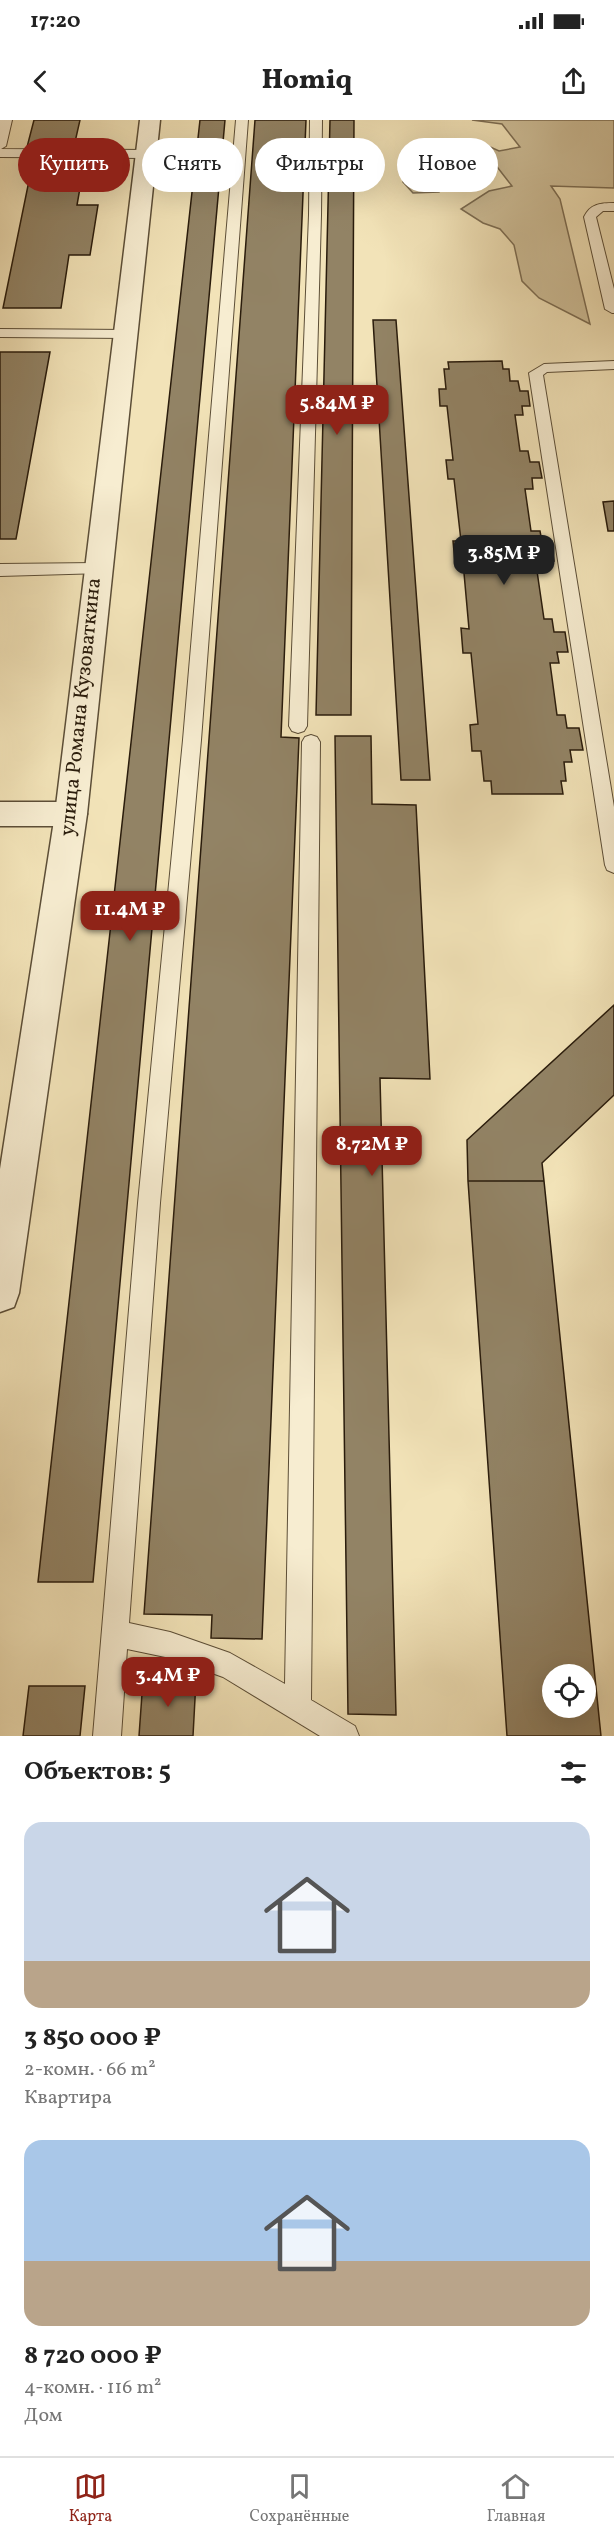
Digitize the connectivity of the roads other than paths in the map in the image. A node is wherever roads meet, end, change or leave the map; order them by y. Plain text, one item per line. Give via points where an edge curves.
1 (6, 120) edge
2 (150, 120) edge
3 (242, 120) edge
4 (316, 120) edge
5 (148, 138) edge
6 (0, 146) edge
7 (0, 153) edge
8 (142, 154) edge
9 (142, 192) edge
10 (614, 207) edge
11 (613, 309) edge
12 (614, 325) edge
13 (0, 333) edge
14 (127, 334) junction
15 (614, 365) edge
16 (97, 569) junction
17 (0, 570) edge
18 (0, 814) edge
19 (70, 814) junction
20 (614, 865) edge
21 (0, 1293) edge
22 (115, 1633) junction
23 (298, 1707) junction
24 (107, 1736) edge
25 (345, 1736) edge

1 - 6 lane
2 - 5 street, улица Романа Кузоваткина
3 - 22 lane
4 - 23 lane via 305,734
7 - 8 lane
9 - 14 street, улица Романа Кузоваткина
10 - 11 lane via 601,207 590,217
11 - 12 lane
13 - 14 lane
14 - 16 street, улица Романа Кузоваткина
15 - 20 lane via 544,368 536,373
16 - 17 lane
16 - 19 street, улица Романа Кузоваткина
18 - 19 street
19 - 21 street, улица Романа Кузоваткина
22 - 23 lane via 170,1645 230,1666
22 - 24 lane
23 - 25 lane

